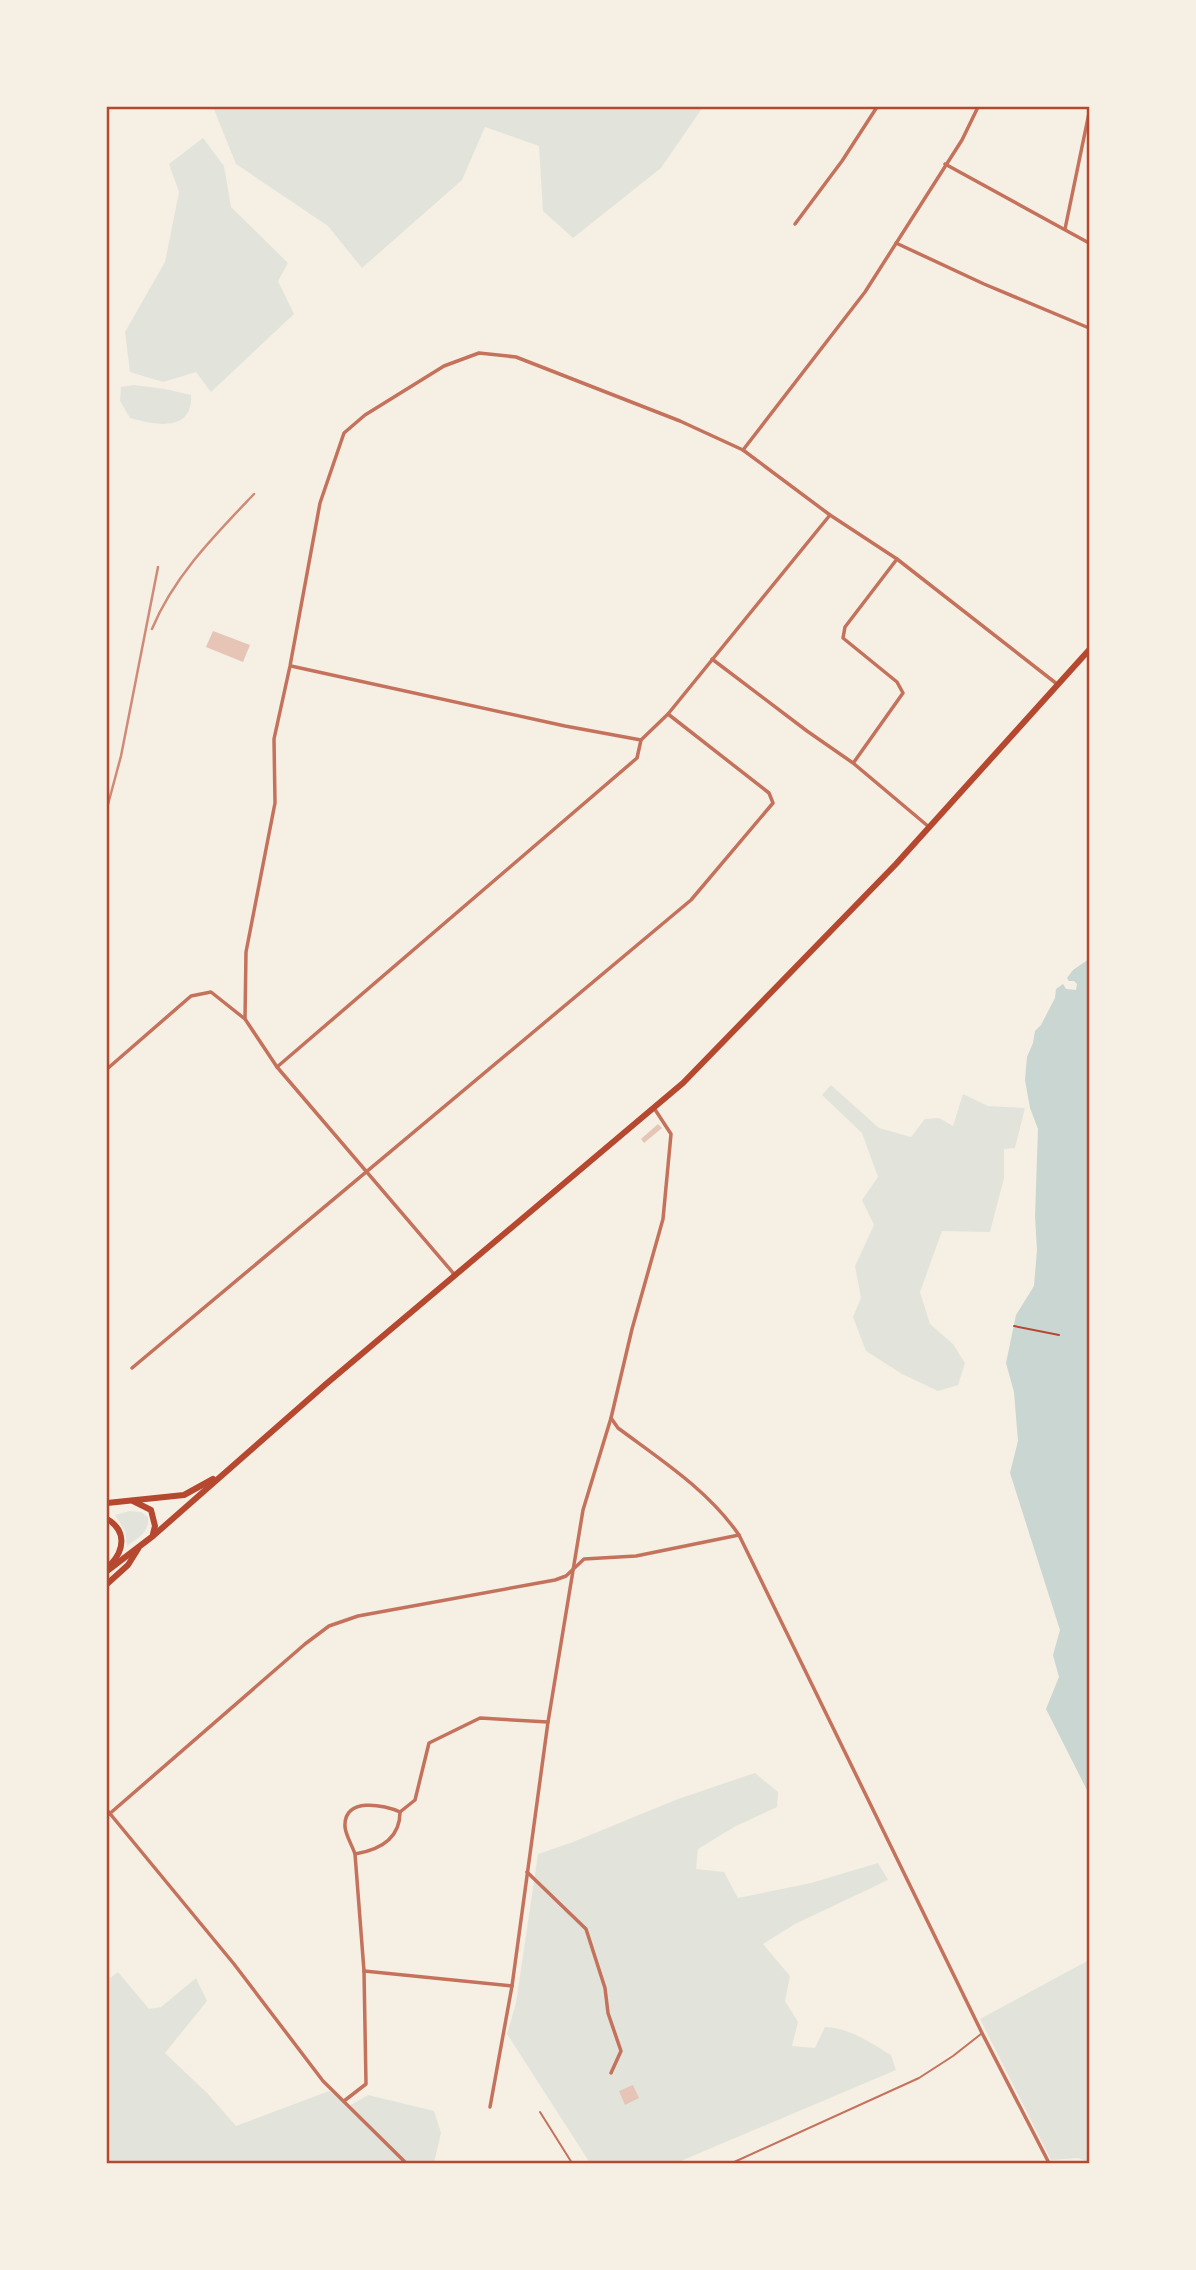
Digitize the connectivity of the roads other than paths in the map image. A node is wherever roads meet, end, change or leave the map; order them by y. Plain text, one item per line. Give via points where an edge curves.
1 (877, 107) edge
2 (978, 107) edge
3 (1089, 113) edge
4 (945, 164) junction
5 (795, 224) dead end
6 (1065, 229) junction
7 (895, 243) junction
8 (1089, 243) edge
9 (1089, 320) edge
10 (1088, 327) edge
11 (743, 450) junction
12 (830, 515) junction
13 (897, 559) junction
14 (1089, 650) edge
15 (712, 659) junction
16 (290, 666) junction
17 (1058, 685) junction
18 (668, 714) junction
19 (641, 740) junction
20 (853, 763) junction
21 (929, 827) junction
22 (245, 1019) junction
23 (278, 1067) junction
24 (107, 1069) edge
25 (654, 1108) junction
26 (367, 1170) junction
27 (456, 1276) junction
28 (132, 1368) dead end
29 (611, 1418) junction
30 (224, 1474) junction
31 (128, 1499) junction
32 (107, 1503) edge
33 (107, 1519) edge
34 (739, 1535) junction
35 (153, 1536) junction
36 (141, 1544) junction
37 (575, 1567) junction
38 (107, 1570) edge
39 (107, 1584) edge
40 (548, 1722) junction
41 (400, 1812) junction
42 (108, 1813) edge
43 (355, 1854) junction
44 (527, 1872) junction
45 (364, 1971) junction
46 (512, 1986) junction
47 (982, 2033) junction
48 (611, 2073) dead end
49 (344, 2101) junction
50 (490, 2108) dead end
51 (540, 2112) dead end
52 (406, 2163) edge
53 (572, 2163) edge
54 (732, 2163) edge
55 (1049, 2163) edge

1 - 5 street
2 - 4 street
3 - 6 street
4 - 6 street
4 - 7 street
6 - 8 street
7 - 10 street
7 - 11 street via 864,292
9 - 10 street
11 - 12 street
11 - 16 street via 516,357 479,353 444,366 344,433 320,503
12 - 13 street
12 - 15 street
13 - 17 street
13 - 20 street via 845,627 843,638 897,682 903,693
14 - 17 main road
15 - 18 street
15 - 20 street
16 - 19 street
16 - 22 street via 274,739 275,803 246,952
17 - 21 main road
18 - 19 street
18 - 26 street via 769,793 773,803 691,900
19 - 23 street via 637,758
20 - 21 street
21 - 25 main road via 752,1013
22 - 23 street
22 - 24 street via 211,992 191,996
23 - 26 street
25 - 27 main road
25 - 29 street via 671,1134 663,1219
26 - 27 street
26 - 28 street
27 - 30 main road
29 - 34 street via 681,1475
29 - 37 street via 583,1510
30 - 31 main road via 184,1495
30 - 35 main road
31 - 32 main road
31 - 35 main road via 151,1510
33 - 38 main road via 115,1525 122,1549
34 - 37 street via 636,1556 584,1559
34 - 47 street
35 - 36 main road
36 - 38 main road
36 - 39 main road via 128,1565
37 - 40 street
37 - 42 street via 555,1580 358,1616 329,1626
40 - 41 street via 480,1718 429,1743 415,1800
40 - 44 street
41 - 43 street via 400,1823 389,1840
41 - 43 street via 366,1804 350,1813 345,1827
42 - 49 street via 234,1964 323,2081
43 - 45 street
44 - 46 street
44 - 48 street via 586,1929 621,2051
45 - 46 street
45 - 49 street via 366,2084
46 - 50 street
47 - 54 lane via 919,2078
47 - 55 street
49 - 52 street
51 - 53 lane

